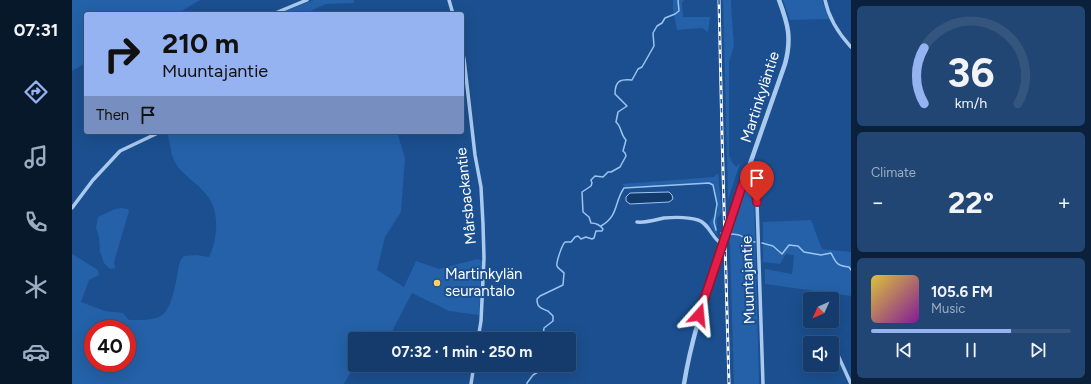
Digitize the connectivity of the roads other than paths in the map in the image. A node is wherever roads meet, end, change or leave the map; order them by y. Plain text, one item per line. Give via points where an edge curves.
1 (307, 0) edge
2 (449, 0) edge
3 (779, 0) edge
4 (825, 0) edge
5 (278, 12) edge
6 (452, 12) edge
7 (851, 47) edge
8 (464, 59) edge
9 (156, 134) edge
10 (743, 183) junction
11 (72, 208) edge
12 (637, 222) dead end
13 (722, 244) junction
14 (479, 332) edge
15 (839, 357) edge
16 (473, 372) edge
17 (471, 384) edge
18 (684, 384) edge
19 (763, 384) edge
20 (851, 384) edge

1 - 5 street
2 - 6 street
3 - 10 street, Martinkyläntie via 787,21 788,55
4 - 7 street via 835,27
8 - 14 street, Mårsbackantie via 484,224
9 - 11 street via 120,152 93,180
10 - 13 street, Martinkyläntie
10 - 19 street, Muuntajantie via 755,190 757,202
12 - 13 street via 673,217 699,220
13 - 18 street, Martinkyläntie via 699,315
15 - 20 street
16 - 17 street

